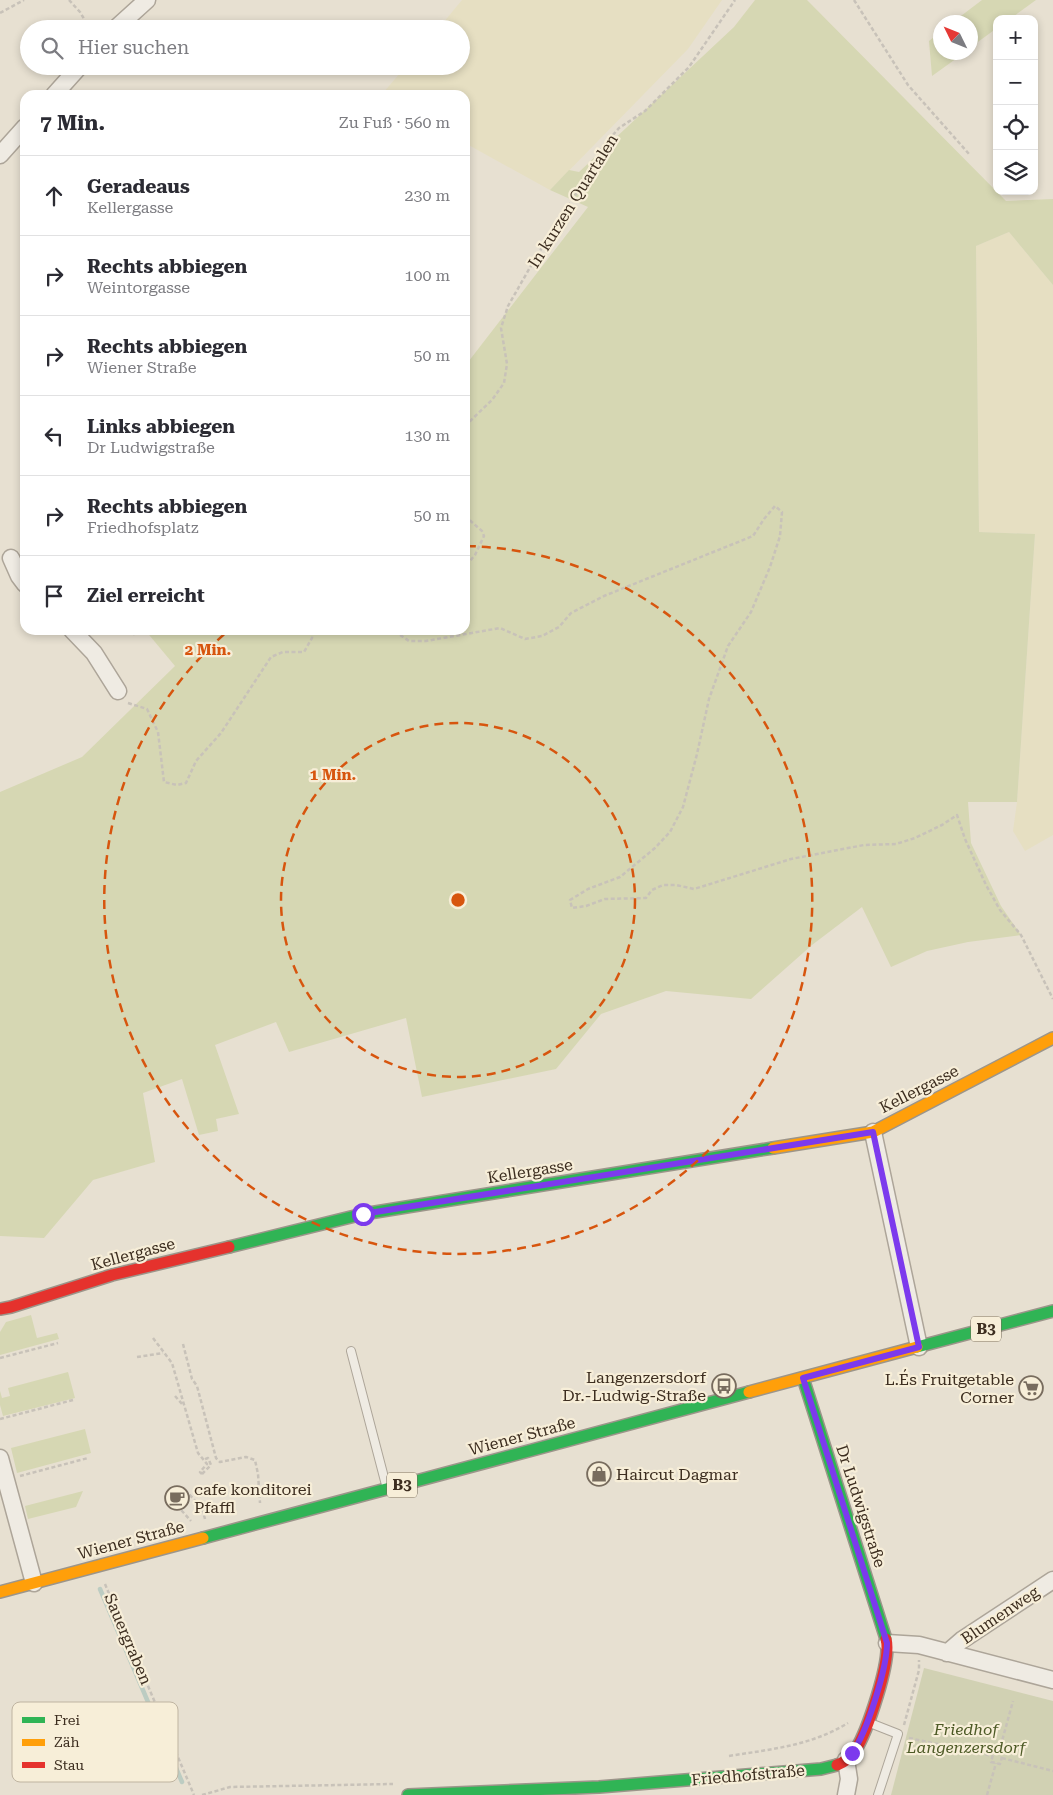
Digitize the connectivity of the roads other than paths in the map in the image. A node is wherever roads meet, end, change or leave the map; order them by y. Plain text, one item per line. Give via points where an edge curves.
1 (147, 0) edge
2 (125, 20) edge
3 (72, 75) edge
4 (58, 90) edge
5 (20, 133) edge
6 (0, 155) edge
7 (11, 554) edge
8 (20, 578) edge
9 (77, 635) edge
10 (118, 691) road end
11 (1053, 1038) edge
12 (873, 1132) junction
13 (0, 1309) edge
14 (1053, 1311) edge
15 (919, 1347) junction
16 (351, 1351) dead end
17 (803, 1378) junction
18 (0, 1458) edge
19 (388, 1489) junction
20 (1053, 1580) edge
21 (34, 1583) junction
22 (0, 1592) edge
23 (887, 1643) junction
24 (948, 1652) junction
25 (1053, 1680) edge
26 (868, 1722) junction
27 (846, 1760) junction
28 (408, 1795) edge
29 (846, 1795) edge
30 (878, 1795) edge

1 - 2 street
3 - 4 street
5 - 6 street
7 - 8 street
9 - 10 street via 94,652
11 - 12 street, Kellergasse
12 - 13 street, Kellergasse via 363,1214 112,1276
12 - 15 street
14 - 15 street, Wiener Straße / B3
15 - 17 street, Wiener Straße / B3
16 - 19 lane
17 - 19 street, Wiener Straße / B3
17 - 23 street, Dr Ludwigstraße
18 - 21 street
19 - 21 street, Wiener Straße / B3
20 - 24 street, Blumenweg
21 - 22 street, Wiener Straße / B3
23 - 24 street via 919,1645
23 - 26 street via 887,1654
24 - 25 street
26 - 27 street via 859,1745
26 - 30 lane via 898,1734
27 - 28 street, Friedhofstraße via 821,1769 618,1786
27 - 29 street via 849,1779

